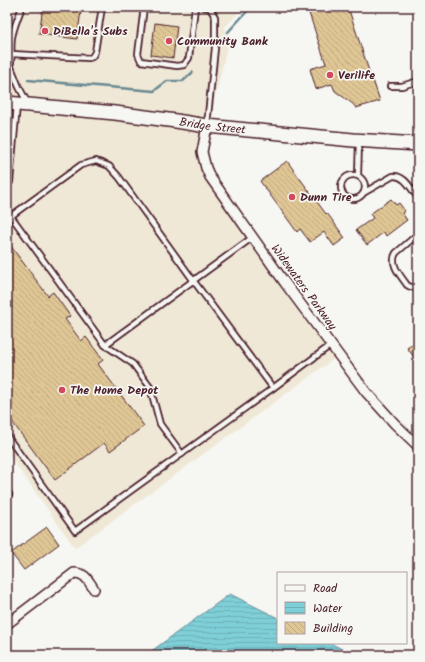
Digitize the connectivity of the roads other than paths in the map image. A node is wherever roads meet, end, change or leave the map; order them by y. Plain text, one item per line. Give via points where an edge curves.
1 (22, 7) edge
2 (102, 7) edge
3 (144, 7) edge
4 (195, 7) edge
5 (204, 7) edge
6 (11, 54) junction
7 (11, 67) junction
8 (7, 75) edge
9 (418, 81) edge
10 (390, 86) dead end
11 (18, 104) edge
12 (207, 126) junction
13 (359, 141) junction
14 (418, 144) edge
15 (358, 175) junction
16 (7, 182) edge
17 (365, 192) junction
18 (418, 198) edge
19 (9, 216) edge
20 (418, 234) edge
21 (253, 237) junction
22 (193, 280) junction
23 (418, 285) edge
24 (331, 344) junction
25 (104, 345) junction
26 (273, 388) junction
27 (7, 436) edge
28 (418, 446) edge
29 (182, 454) junction
30 (94, 589) dead end
31 (7, 624) edge

1 - 6 lane via 12,38
2 - 6 lane via 96,52 92,57
3 - 4 lane via 138,54 141,61 177,66 184,65 189,58
5 - 12 lane via 210,8 216,17
6 - 7 lane
7 - 8 lane
7 - 11 lane via 19,87
9 - 10 lane via 402,86
11 - 12 main road, Bridge Street
11 - 16 lane via 10,182
12 - 13 main road, Bridge Street
12 - 21 street, Widewaters Parkway via 202,152 206,168
13 - 14 main road, Bridge Street
13 - 15 lane
15 - 17 lane via 366,184
15 - 17 lane via 349,175 343,180 342,192 351,199 359,198
17 - 18 lane via 397,176 405,181
19 - 22 lane via 81,165 96,161 109,166 119,177
19 - 25 lane
20 - 23 lane via 393,256 393,260 407,285 413,288
21 - 22 lane
21 - 24 street, Widewaters Parkway
22 - 25 lane
22 - 26 lane
24 - 26 lane
24 - 28 street, Widewaters Parkway via 366,392
25 - 29 lane via 133,364 150,387 160,424
26 - 29 lane
27 - 29 lane via 75,531
30 - 31 street via 84,575 74,573

